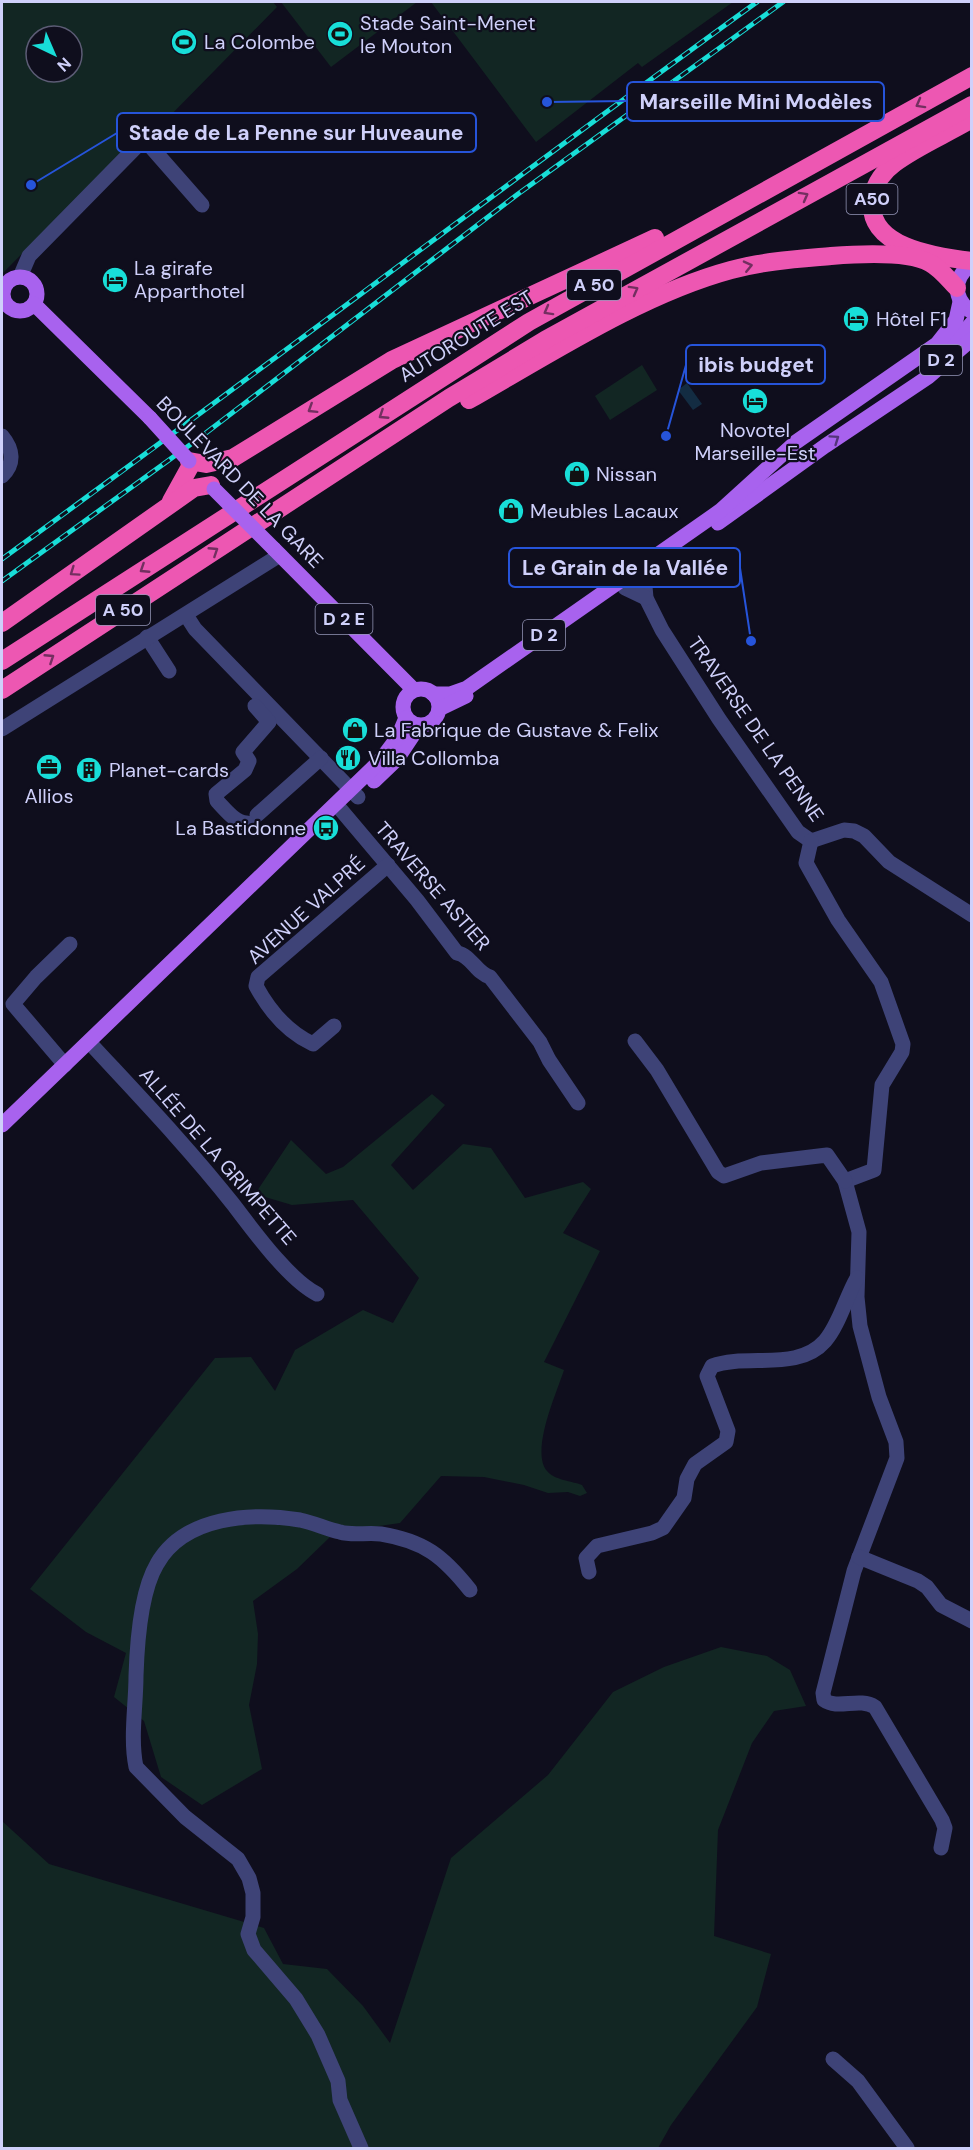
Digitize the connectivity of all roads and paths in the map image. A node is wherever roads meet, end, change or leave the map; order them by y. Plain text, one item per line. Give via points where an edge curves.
1 (972, 76) edge
2 (972, 105) edge
3 (972, 119) edge
4 (779, 181) junction
5 (202, 205) dead end
6 (972, 262) edge
7 (20, 277) junction
8 (963, 301) edge
9 (34, 304) junction
10 (5, 310) edge
11 (972, 323) edge
12 (972, 339) edge
13 (908, 373) dead end
14 (904, 391) junction
15 (2, 436) edge
16 (191, 462) junction
17 (2, 476) edge
18 (213, 487) junction
19 (293, 499) junction
20 (166, 507) junction
21 (720, 511) junction
22 (277, 552) junction
23 (646, 568) junction
24 (625, 588) junction
25 (646, 598) junction
26 (186, 615) junction
27 (2, 622) edge
28 (147, 638) junction
29 (2, 661) edge
30 (169, 671) dead end
31 (252, 689) junction
32 (2, 690) edge
33 (414, 690) junction
34 (433, 694) junction
35 (439, 709) junction
36 (406, 718) junction
37 (420, 726) junction
38 (2, 729) edge
39 (321, 758) junction
40 (355, 793) junction
41 (339, 808) junction
42 (811, 841) junction
43 (388, 865) junction
44 (972, 915) edge
45 (70, 944) dead end
46 (334, 1026) dead end
47 (635, 1041) dead end
48 (89, 1042) junction
49 (65, 1065) junction
50 (578, 1103) dead end
51 (2, 1125) edge
52 (845, 1180) junction
53 (859, 1276) junction
54 (317, 1294) dead end
55 (859, 1557) junction
56 (589, 1572) dead end
57 (470, 1590) dead end
58 (972, 1621) edge
59 (941, 1848) dead end
60 (833, 2059) dead end
61 (361, 2148) edge
62 (908, 2148) edge

1 -> 4 highway, AUTOROUTE EST / A 50
19 -> 2 highway, A 50 via 545,340
3 - 6 highway, A50 via 895,163 875,187 871,203 878,226 896,243
4 -> 16 highway via 392,360 233,458 206,464
4 -> 29 highway, AUTOROUTE EST / A 50 via 529,322
5 - 7 street via 144,139 29,256
6 - 8 main road via 963,270
7 - 9 main road via 29,279 36,288
7 - 10 main road via 9,281 3,291
19 -> 8 highway via 590,332 692,282 730,270 772,261 849,254 913,258 938,269
8 - 21 main road, D 2 via 956,320 937,344 796,442
9 - 10 main road via 19,311
9 - 16 main road, BOULEVARD DE LA GARE, bridge
11 - 14 main road, D 2 via 941,360
12 - 14 main road, D 2 via 944,365
13 - 21 main road
23 -> 14 main road, D 2
15 - 17 street via 8,443 11,466
16 - 18 main road, BOULEVARD DE LA GARE
16 - 20 highway
18 - 20 highway via 194,488
18 - 22 main road, BOULEVARD DE LA GARE / D 2 E, bridge
32 -> 19 highway, A 50
20 -> 27 highway
21 - 23 main road, D 2
22 - 26 street
22 - 33 main road, BOULEVARD DE LA GARE / D 2 E
23 - 24 main road, D 2
23 - 25 street, TRAVERSE DE LA PENNE
23 - 34 main road, D 2 via 467,688
24 - 25 street
24 - 35 main road, D 2 via 470,695
25 - 42 street, TRAVERSE DE LA PENNE via 719,719 798,832
26 - 28 street
26 - 31 street
28 - 30 street
28 - 38 street
31 - 39 street
31 - 39 street via 248,698 269,722 243,752 249,761 245,770 216,794 217,801 242,824
33 - 34 main road
33 - 36 main road via 402,705
34 - 35 main road
35 - 37 main road via 435,719
36 - 37 main road
36 - 40 main road via 390,749
37 - 40 main road via 397,759
39 - 40 street
40 - 41 main road
41 - 43 street, TRAVERSE ASTIER
41 - 48 main road
42 - 44 street, TRAVERSE DE LA PENNE via 844,830 854,831 889,862
42 - 52 street via 806,863 838,920 881,982 903,1044 879,1098 874,1170
43 - 46 street, AVENUE VALPRÉ via 258,976 256,986 265,1002 296,1036 313,1044
43 - 50 street, TRAVERSE ASTIER via 457,953 463,954 482,975 490,977 540,1042
45 - 49 street via 13,1004
47 - 52 street via 724,1176 761,1163 827,1155
48 - 49 main road
48 - 54 street, ALLÉE DE LA GRIMPETTE via 182,1144 252,1230 304,1287
49 - 51 main road
52 - 53 street via 859,1232
53 - 55 street via 860,1326 896,1442 897,1458
53 - 56 street via 828,1336 816,1348 794,1357 712,1365 707,1376 728,1431 726,1442 695,1464 684,1498 663,1528 597,1546 586,1558
55 - 58 street via 918,1581 941,1605
55 - 59 street via 824,1700 829,1704 867,1703 875,1707 942,1820 945,1828
57 - 61 street via 434,1551 410,1542 379,1534 342,1533 302,1521 230,1519 184,1536 166,1550 156,1566 142,1621 137,1654 136,1767 185,1817 238,1859 253,1893 248,1934 254,1950 296,1999 318,2035
60 - 62 street via 858,2081

